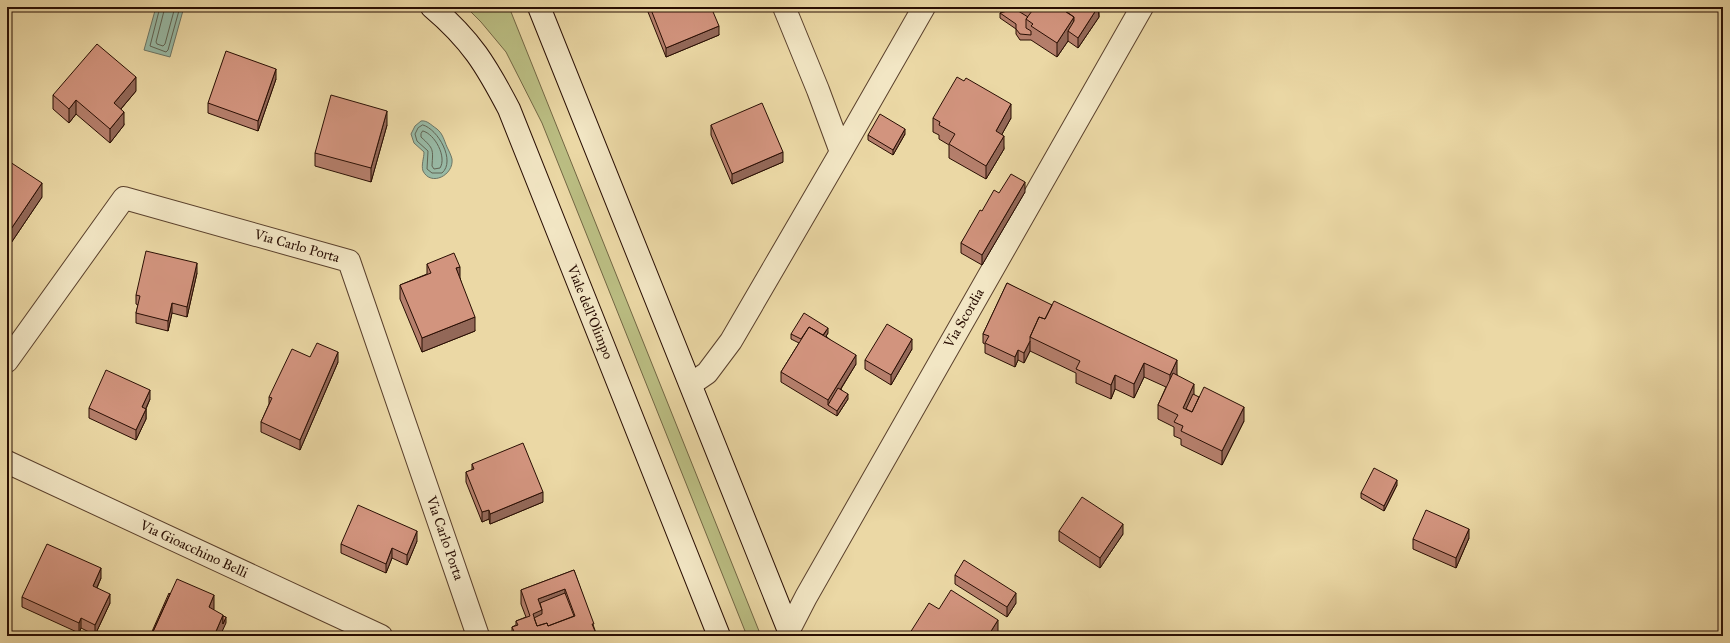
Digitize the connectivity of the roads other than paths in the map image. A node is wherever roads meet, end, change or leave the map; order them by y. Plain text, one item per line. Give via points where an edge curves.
1 (432, 7) edge
2 (539, 7) edge
3 (784, 7) edge
4 (924, 7) edge
5 (1142, 7) edge
6 (841, 152) junction
7 (7, 361) edge
8 (691, 384) junction
9 (7, 462) edge
10 (790, 633) edge
11 (380, 636) edge
12 (478, 636) edge
13 (719, 636) edge

1 - 13 street, Viale dell'Olimpo via 471,45 490,72 509,110
2 - 8 street
3 - 6 street
4 - 6 street
5 - 10 street, Via Scordia via 809,590
6 - 8 street via 731,341 707,373
7 - 12 street, Via Carlo Porta via 124,198 349,261
8 - 10 street
9 - 11 street, Via Gioacchino Belli

